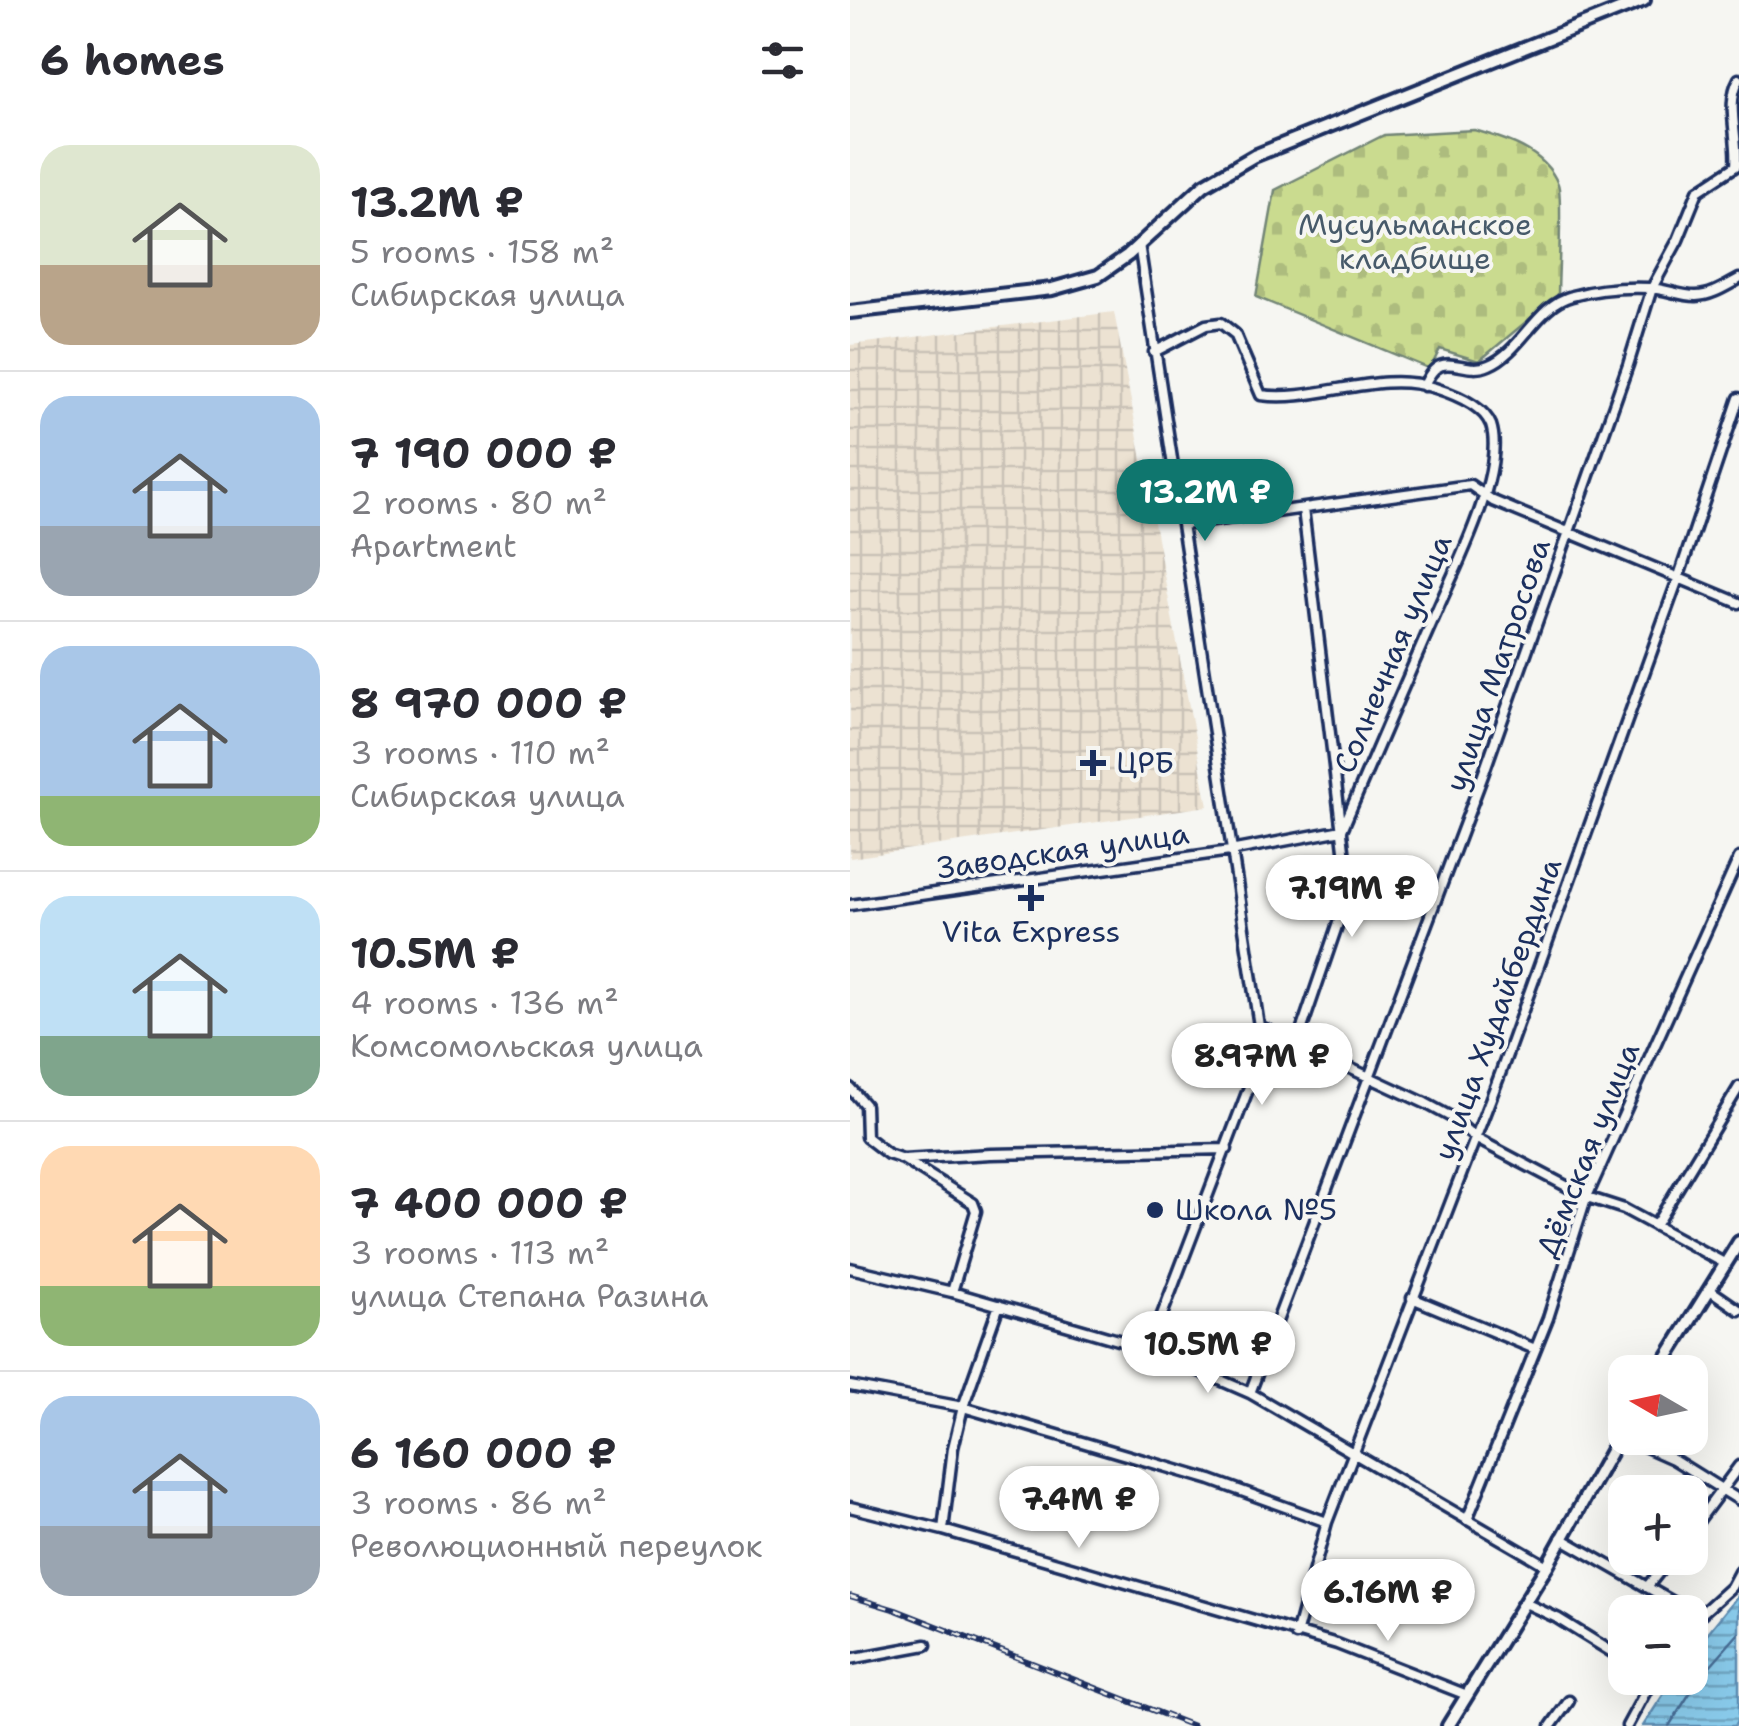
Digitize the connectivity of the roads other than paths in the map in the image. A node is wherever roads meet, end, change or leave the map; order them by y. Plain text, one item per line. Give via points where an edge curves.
1 (1644, 0) edge
2 (1739, 79) edge
3 (1139, 244) junction
4 (1739, 279) edge
5 (1652, 288) junction
6 (850, 312) edge
7 (1154, 352) junction
8 (1424, 386) junction
9 (1739, 398) edge
10 (1485, 495) junction
11 (1303, 509) junction
12 (1183, 524) junction
13 (1569, 532) junction
14 (1679, 576) junction
15 (1739, 603) edge
16 (1342, 830) junction
17 (1230, 850) junction
18 (1739, 858) edge
19 (850, 905) edge
20 (1259, 1026) junction
21 (1297, 1043) junction
22 (1372, 1076) junction
23 (1739, 1087) edge
24 (850, 1088) edge
25 (1475, 1138) junction
26 (1226, 1149) junction
27 (904, 1160) junction
28 (1587, 1197) junction
29 (1655, 1226) junction
30 (1739, 1242) edge
31 (1726, 1264) junction
32 (850, 1268) edge
33 (1710, 1290) junction
34 (952, 1292) junction
35 (1412, 1298) junction
36 (999, 1305) junction
37 (1739, 1310) edge
38 (1149, 1349) junction
39 (1535, 1349) junction
40 (1669, 1355) edge
41 (850, 1386) edge
42 (1250, 1394) junction
43 (963, 1408) junction
44 (1352, 1453) junction
45 (1608, 1455) edge
46 (1664, 1455) edge
47 (1739, 1466) edge
48 (1722, 1490) junction
49 (1739, 1500) edge
50 (850, 1507) edge
51 (1708, 1508) edge
52 (1468, 1520) junction
53 (1327, 1522) junction
54 (943, 1530) junction
55 (1561, 1538) junction
56 (1548, 1566) junction
57 (1739, 1572) edge
58 (1657, 1575) edge
59 (1647, 1587) junction
60 (1661, 1595) edge
61 (1525, 1603) junction
62 (1708, 1605) edge
63 (1296, 1635) junction
64 (926, 1645) dead end
65 (1608, 1650) edge
66 (850, 1659) edge
67 (1467, 1694) junction
68 (1642, 1695) edge
69 (1569, 1701) dead end
70 (1448, 1726) edge
71 (1551, 1726) edge
72 (1627, 1726) edge

1 - 3 street via 1254,156 1204,185
2 - 5 street, улица Матросова via 1732,92 1736,166 1698,191
3 - 6 street via 1098,276 1052,289
3 - 7 street
4 - 5 street via 1697,296
5 - 8 street via 1568,296 1489,365 1442,364
5 - 13 street, улица Матросова
7 - 8 street via 1221,323 1235,334 1261,395
7 - 12 street
8 - 10 street, Солнечная улица via 1466,401 1492,427
9 - 14 street, улица Худайбердина
10 - 11 street via 1457,485
10 - 13 street
10 - 16 street, Солнечная улица
11 - 12 street
11 - 16 street
12 - 17 street
13 - 14 street
13 - 22 street, улица Матросова
14 - 15 street
14 - 25 street, улица Худайбердина
16 - 17 street, Заводская улица
16 - 21 street via 1349,891
17 - 19 street, Заводская улица
17 - 20 street
18 - 28 street, Дёмская улица
20 - 21 street
20 - 26 street via 1254,1074
21 - 22 street
22 - 25 street via 1453,1118
22 - 42 street, улица Матросова
23 - 29 street
24 - 27 street via 866,1105 866,1137
25 - 28 street
25 - 35 street, улица Худайбердина
26 - 27 street
26 - 38 street
27 - 34 street via 976,1211
28 - 29 street
28 - 39 street, Дёмская улица
29 - 31 street
30 - 31 street
31 - 33 street
32 - 34 street
33 - 37 street
33 - 40 street
34 - 36 street
35 - 39 street
35 - 44 street, улица Худайбердина
36 - 38 street
36 - 43 street
38 - 42 street
39 - 52 street, Дёмская улица
41 - 43 street
42 - 44 street
43 - 53 street via 1211,1480
43 - 54 street
44 - 52 street
44 - 53 street, улица Худайбердина
45 - 55 street
46 - 48 street
47 - 48 street
48 - 49 street
48 - 51 street
50 - 54 street
52 - 56 street
53 - 63 street, улица Худайбердина
54 - 63 street
55 - 56 street
55 - 59 street
56 - 61 street
57 - 62 street
58 - 59 street
59 - 60 street
61 - 65 street
61 - 67 street
63 - 67 street
64 - 66 street
67 - 70 street
68 - 72 street
69 - 71 street

